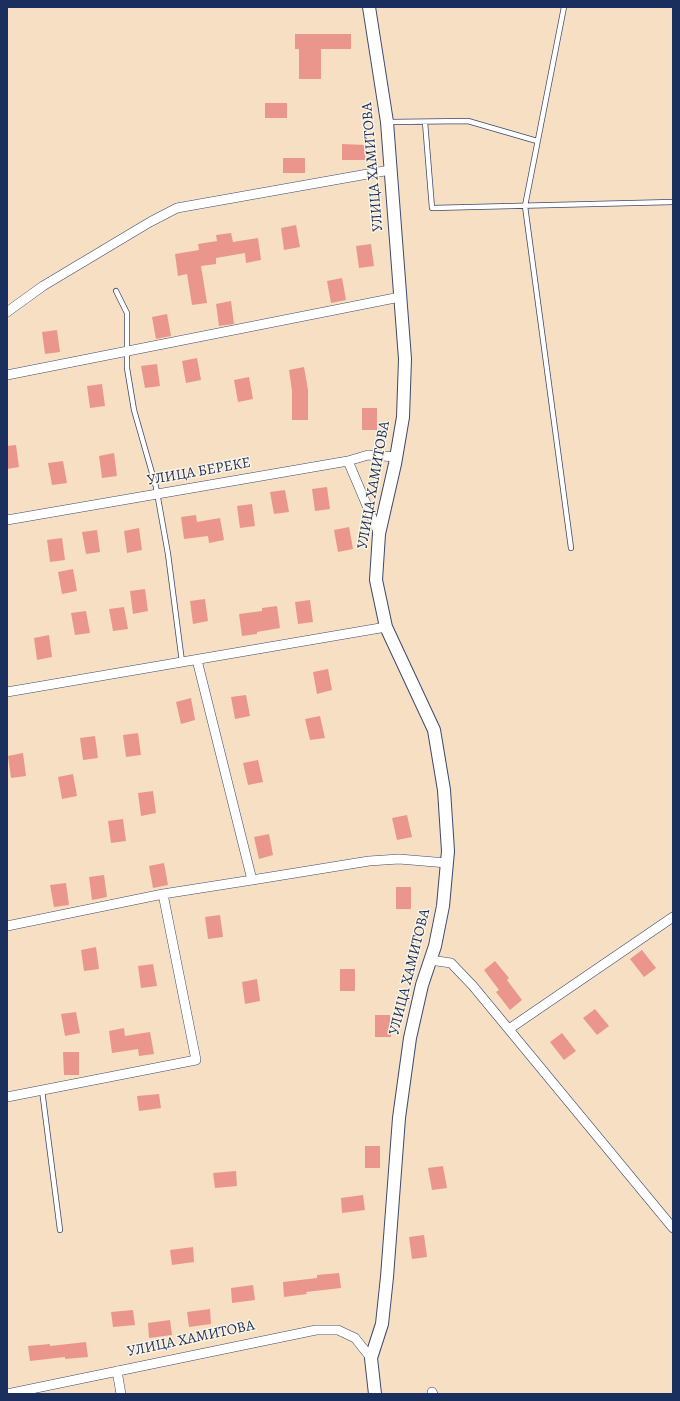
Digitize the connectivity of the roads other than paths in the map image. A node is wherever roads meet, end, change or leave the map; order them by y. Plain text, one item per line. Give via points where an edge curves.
1 (369, 7) edge
2 (564, 7) edge
3 (387, 122) junction
4 (425, 122) junction
5 (537, 141) junction
6 (390, 170) junction
7 (673, 202) edge
8 (525, 206) junction
9 (116, 291) dead end
10 (400, 297) junction
11 (7, 312) edge
12 (128, 351) junction
13 (7, 375) edge
14 (396, 457) junction
15 (348, 461) junction
16 (157, 493) junction
17 (7, 520) edge
18 (379, 534) junction
19 (571, 548) dead end
20 (386, 627) junction
21 (198, 660) junction
22 (182, 662) junction
23 (7, 692) edge
24 (447, 863) junction
25 (252, 880) junction
26 (163, 894) junction
27 (673, 917) edge
28 (7, 926) edge
29 (430, 960) junction
30 (509, 1029) junction
31 (42, 1090) junction
32 (7, 1097) edge
33 (673, 1228) edge
34 (60, 1230) dead end
35 (371, 1358) junction
36 (117, 1371) junction
37 (7, 1394) edge
38 (121, 1394) edge
39 (375, 1394) edge

1 - 3 street, УЛИЦА ХАМИТОВА
2 - 5 lane
3 - 4 lane
3 - 6 street, УЛИЦА ХАМИТОВА
4 - 5 lane via 468,121
4 - 8 lane via 432,208
5 - 8 lane
6 - 10 street, УЛИЦА ХАМИТОВА
6 - 11 street via 177,208 43,286
7 - 8 lane
8 - 19 lane
9 - 12 lane via 127,312
10 - 12 street
10 - 14 street, УЛИЦА ХАМИТОВА via 405,359 403,417
12 - 13 street
12 - 16 lane via 127,368 134,410
14 - 15 street, УЛИЦА БЕРЕКЕ via 368,455
14 - 18 street, УЛИЦА ХАМИТОВА
15 - 16 street, УЛИЦА БЕРЕКЕ
15 - 18 street
16 - 17 street, УЛИЦА БЕРЕКЕ
16 - 22 lane
18 - 20 street, УЛИЦА ХАМИТОВА via 376,580
20 - 21 street
20 - 24 street, УЛИЦА ХАМИТОВА via 434,730 444,790
21 - 22 street
21 - 25 street
22 - 23 street
24 - 25 street via 399,859 369,861
24 - 29 street, УЛИЦА ХАМИТОВА via 443,906
25 - 26 street
26 - 28 street
26 - 31 street via 196,1060
27 - 30 street
29 - 30 street via 451,963
29 - 35 street, УЛИЦА ХАМИТОВА via 410,1038 399,1118 382,1324
30 - 33 street
31 - 32 street
31 - 34 lane
35 - 36 street, УЛИЦА ХАМИТОВА via 355,1338 338,1330 316,1330
35 - 39 street, УЛИЦА ХАМИТОВА
36 - 37 street, УЛИЦА ХАМИТОВА
36 - 38 street

